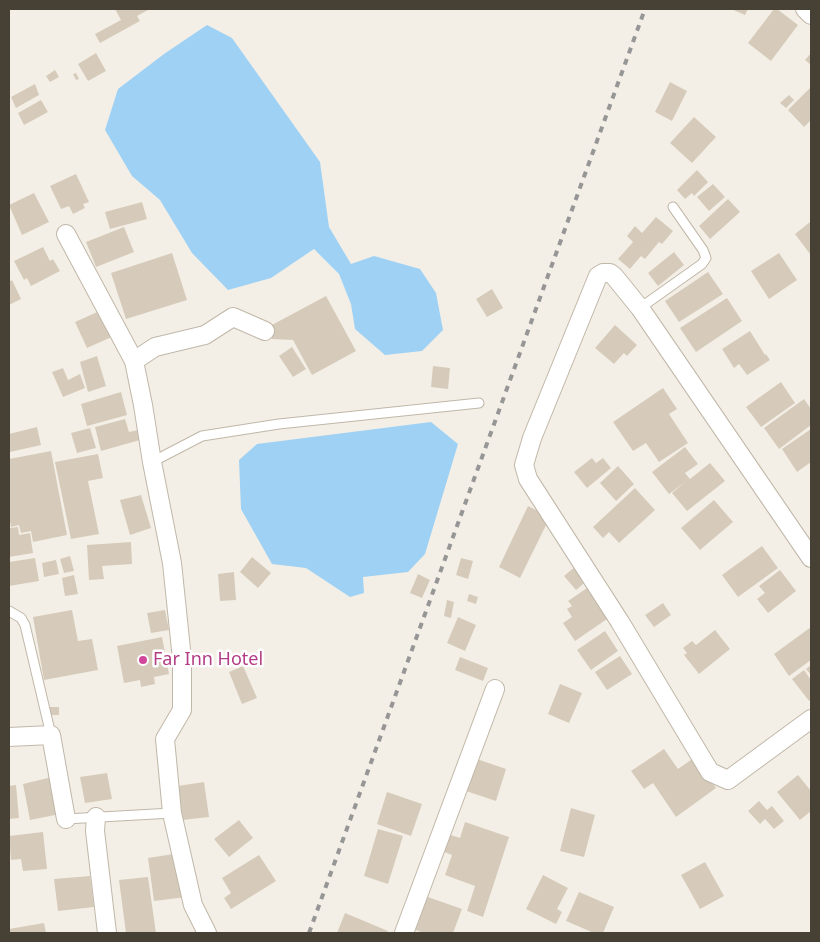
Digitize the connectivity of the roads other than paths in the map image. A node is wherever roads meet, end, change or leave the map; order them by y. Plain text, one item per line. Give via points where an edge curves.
1 (805, 9) edge
2 (811, 16) edge
3 (673, 207) dead end
4 (66, 234) dead end
5 (640, 308) junction
6 (265, 331) dead end
7 (134, 361) junction
8 (479, 403) dead end
9 (152, 462) junction
10 (811, 558) edge
11 (9, 611) edge
12 (495, 689) dead end
13 (811, 719) edge
14 (51, 735) junction
15 (9, 737) edge
16 (172, 813) junction
17 (96, 817) junction
18 (66, 819) joint
19 (106, 933) edge
20 (207, 933) edge
21 (404, 933) edge

1 - 2 street
3 - 5 lane via 706,258
4 - 7 street
5 - 10 street
5 - 13 street via 614,276 610,273 598,276 532,438 524,465 528,479 620,622 710,772 728,780
6 - 7 street via 233,317 205,335 155,347
7 - 9 street
8 - 9 lane via 279,424 202,436
9 - 16 street via 172,563 182,659 182,710 165,739
11 - 14 lane via 21,618 25,625
12 - 21 street
14 - 15 street
14 - 18 street
16 - 17 lane
16 - 20 street via 193,905
17 - 18 lane
17 - 19 street

